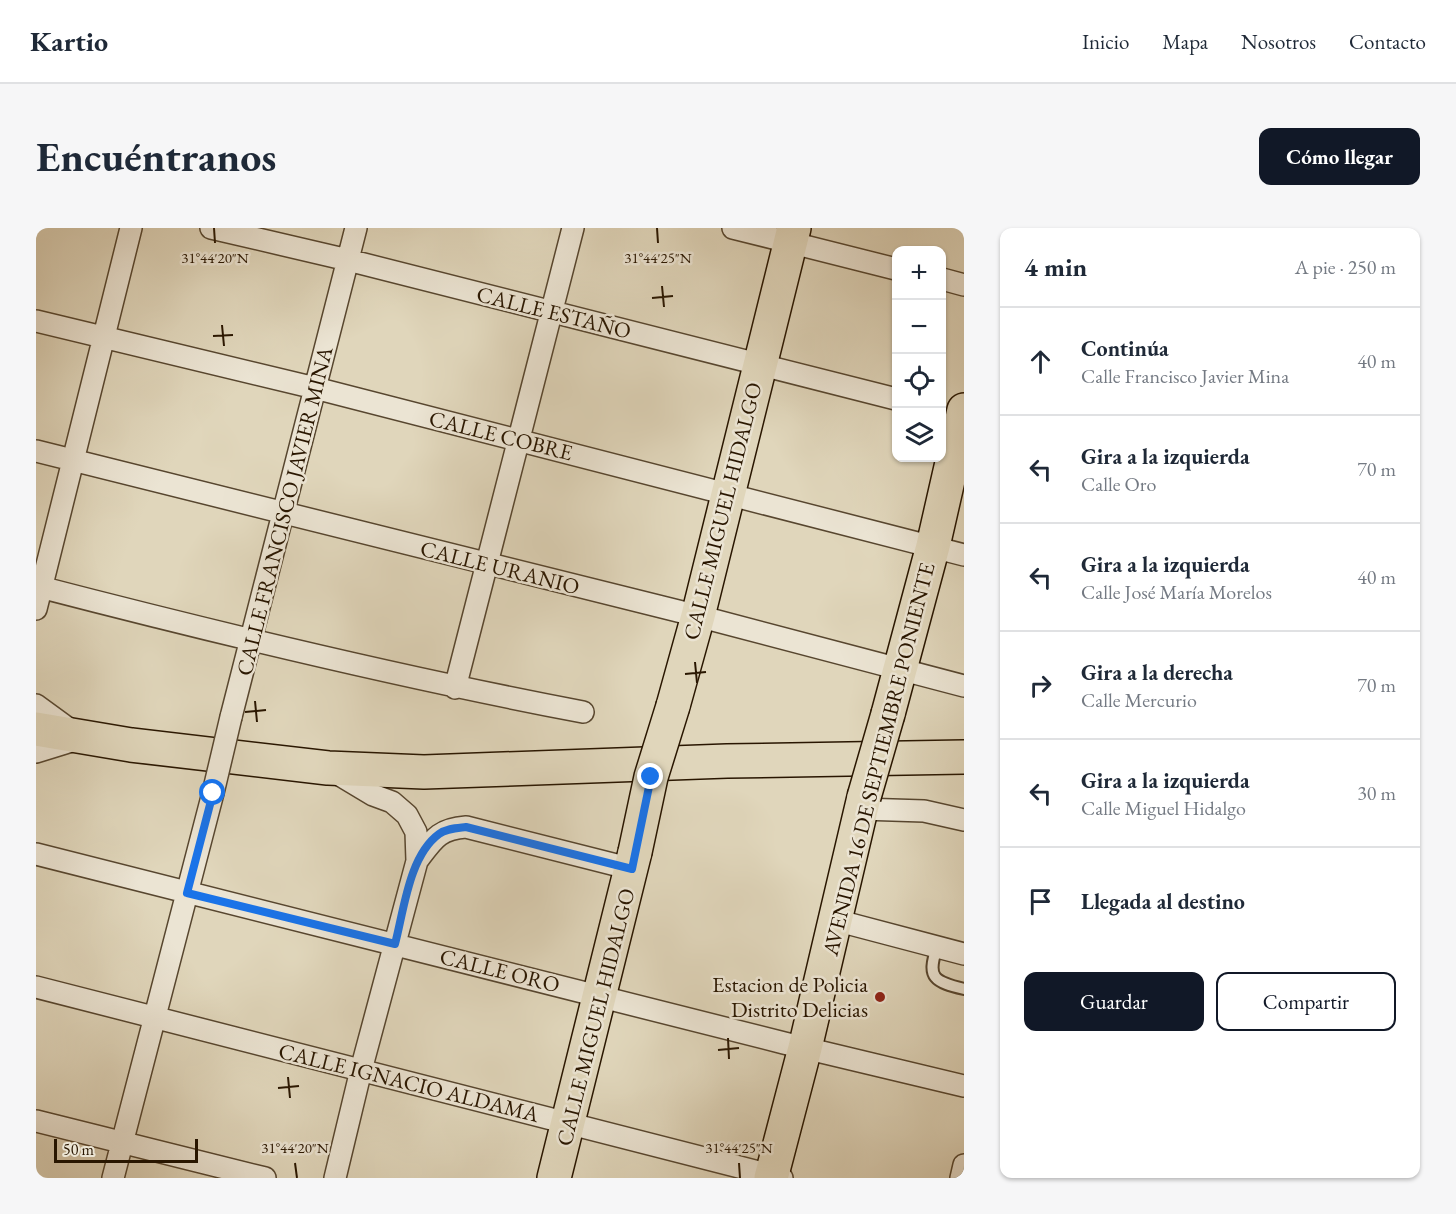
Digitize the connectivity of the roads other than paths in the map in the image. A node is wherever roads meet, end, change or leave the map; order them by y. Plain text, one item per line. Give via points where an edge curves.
1 (131, 228) edge
2 (211, 228) edge
3 (356, 228) edge
4 (573, 228) edge
5 (733, 228) edge
6 (792, 236) edge
7 (348, 260) junction
8 (892, 266) edge
9 (946, 280) edge
10 (964, 285) edge
11 (551, 311) junction
12 (36, 321) edge
13 (104, 338) junction
14 (759, 364) junction
15 (315, 388) junction
16 (892, 398) edge
17 (958, 413) edge
18 (518, 439) junction
19 (36, 451) edge
20 (73, 460) junction
21 (729, 494) junction
22 (283, 513) junction
23 (933, 546) junction
24 (964, 555) edge
25 (486, 564) junction
26 (38, 587) edge
27 (36, 609) edge
28 (698, 616) junction
29 (250, 642) junction
30 (899, 669) junction
31 (964, 686) edge
32 (454, 688) junction
33 (36, 705) edge
34 (583, 712) dead end
35 (36, 729) edge
36 (81, 738) junction
37 (36, 752) edge
38 (963, 758) edge
39 (328, 768) junction
40 (863, 803) junction
41 (964, 820) edge
42 (36, 854) edge
43 (417, 861) junction
44 (634, 861) junction
45 (187, 893) junction
46 (836, 920) junction
47 (395, 944) junction
48 (937, 948) junction
49 (964, 954) edge
50 (36, 987) edge
51 (964, 989) edge
52 (600, 995) junction
53 (156, 1017) junction
54 (805, 1048) junction
55 (361, 1070) junction
56 (964, 1086) edge
57 (36, 1121) edge
58 (568, 1123) junction
59 (122, 1142) junction
60 (964, 1165) edge
61 (775, 1177) edge
62 (113, 1178) edge
63 (265, 1178) edge
64 (335, 1178) edge
65 (554, 1178) edge
66 (961, 1178) edge

1 - 13 street
2 - 7 street, CALLE ESTAÑO
3 - 7 street, CALLE FRANCISCO JAVIER MINA
4 - 11 street
5 - 6 street
6 - 8 street
6 - 14 main road, CALLE MIGUEL HIDALGO
7 - 11 street, CALLE ESTAÑO
7 - 15 street, CALLE FRANCISCO JAVIER MINA
9 - 10 street
11 - 14 street, CALLE ESTAÑO
11 - 18 street
12 - 13 street, CALLE COBRE
13 - 15 street, CALLE COBRE
13 - 20 street
14 - 16 street, CALLE ESTAÑO
14 - 21 main road, CALLE MIGUEL HIDALGO
15 - 18 street, CALLE COBRE
15 - 22 street, CALLE FRANCISCO JAVIER MINA
17 - 23 main road, AVENIDA 16 DE SEPTIEMBRE PONIENTE
18 - 21 street, CALLE COBRE
18 - 25 street
19 - 20 street, CALLE URANIO
20 - 22 street, CALLE URANIO
20 - 26 street
21 - 23 street, CALLE COBRE
21 - 28 main road, CALLE MIGUEL HIDALGO
22 - 25 street, CALLE URANIO
22 - 29 street, CALLE FRANCISCO JAVIER MINA
23 - 24 street, CALLE COBRE
23 - 30 main road, AVENIDA 16 DE SEPTIEMBRE PONIENTE
25 - 28 street, CALLE URANIO
25 - 32 street
26 - 27 street
26 - 29 street
28 - 30 street, CALLE URANIO
28 - 44 main road, CALLE MIGUEL HIDALGO, bridge via 651,777
29 - 32 street
29 - 45 street, CALLE FRANCISCO JAVIER MINA, bridge
30 - 31 street, CALLE URANIO
30 - 40 main road, AVENIDA 16 DE SEPTIEMBRE PONIENTE, bridge
32 - 34 street
33 - 36 street
35 - 36 main road
36 - 37 street
36 - 39 main road
38 - 39 main road via 727,761 424,772
39 - 43 street via 407,814 416,832
40 - 41 street
40 - 46 main road, AVENIDA 16 DE SEPTIEMBRE PONIENTE
42 - 45 street, CALLE ORO
43 - 44 street via 441,833 466,827
43 - 47 street
44 - 52 main road, CALLE MIGUEL HIDALGO
45 - 47 street, CALLE ORO
45 - 53 street, CALLE FRANCISCO JAVIER MINA
46 - 48 street
46 - 54 main road, AVENIDA 16 DE SEPTIEMBRE PONIENTE
47 - 52 street, CALLE ORO
47 - 55 street
48 - 49 street
48 - 51 lane via 933,974 949,986
50 - 53 street, CALLE IGNACIO ALDAMA
52 - 54 street, CALLE ORO
52 - 58 main road, CALLE MIGUEL HIDALGO
53 - 55 street, CALLE IGNACIO ALDAMA
53 - 59 street, CALLE FRANCISCO JAVIER MINA
54 - 56 street, CALLE ORO
54 - 61 main road, AVENIDA 16 DE SEPTIEMBRE PONIENTE
55 - 58 street, CALLE IGNACIO ALDAMA
55 - 64 street
57 - 59 street
58 - 61 street, CALLE IGNACIO ALDAMA
58 - 65 main road, CALLE MIGUEL HIDALGO
59 - 62 street, CALLE FRANCISCO JAVIER MINA
59 - 63 street
60 - 66 street

